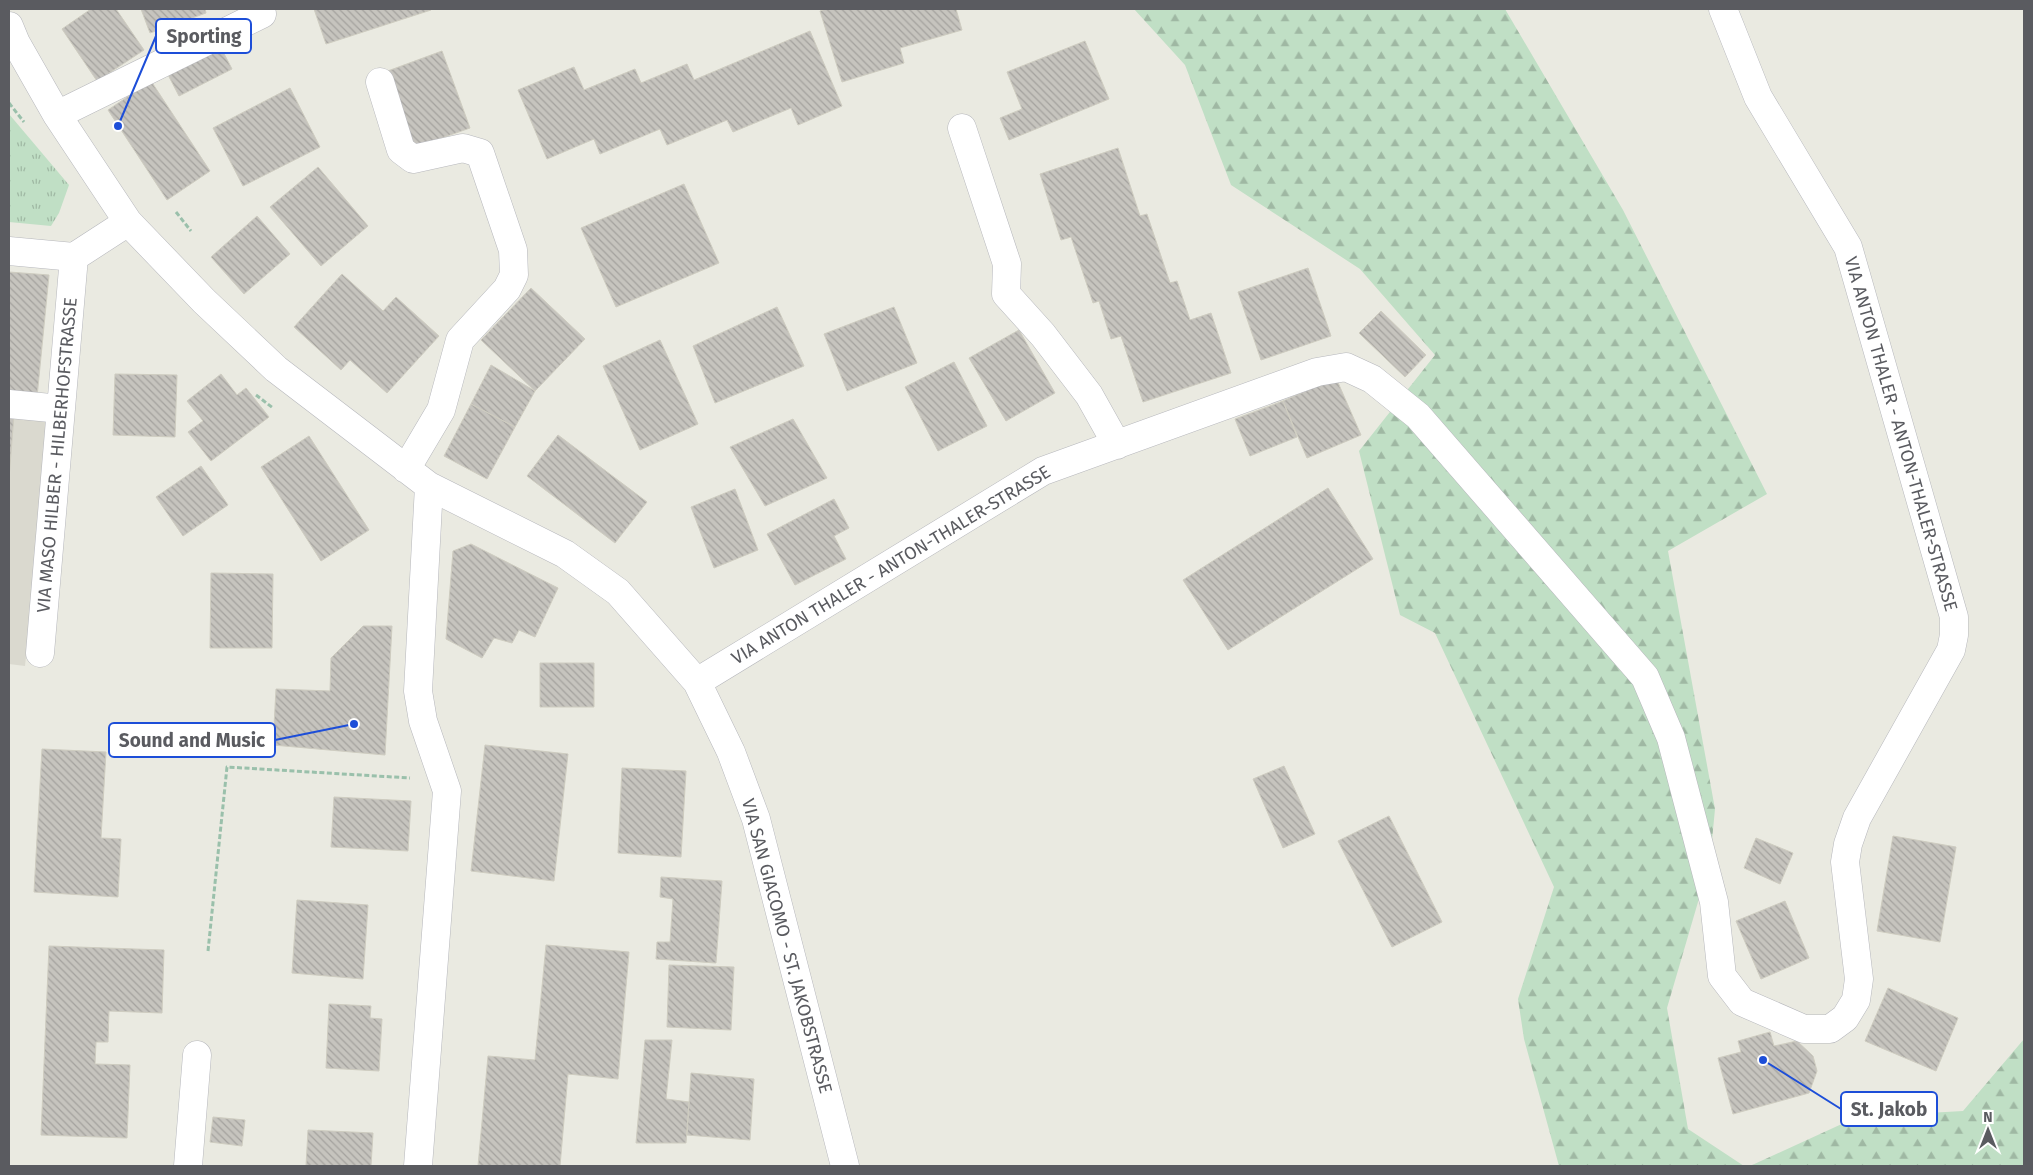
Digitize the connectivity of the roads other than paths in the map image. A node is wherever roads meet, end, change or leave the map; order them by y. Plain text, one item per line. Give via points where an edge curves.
1 (1723, 9) edge
2 (262, 14) dead end
3 (9, 26) edge
4 (380, 82) dead end
5 (57, 115) junction
6 (962, 128) dead end
7 (128, 222) junction
8 (9, 250) edge
9 (74, 257) junction
10 (9, 404) edge
11 (61, 409) junction
12 (1117, 446) junction
13 (406, 470) junction
14 (429, 486) junction
15 (40, 653) dead end
16 (697, 682) junction
17 (197, 1055) dead end
18 (188, 1166) edge
19 (418, 1166) edge
20 (845, 1166) edge

1 - 12 street, VIA ANTON THALER - ANTON-THALER-STRASSE via 1758,96 1848,247 1954,617 1951,650 1856,818 1848,844 1846,862 1859,979 1856,1000 1845,1018 1830,1030 1804,1030 1742,1002 1722,976 1714,902 1671,738 1644,677 1418,416 1372,379 1346,367 1317,372
2 - 5 street
3 - 5 street, VIA SAN GIACOMO - ST. JAKOBSTRASSE
4 - 13 street via 401,150 413,158 463,148 480,153 513,250 514,275 507,289 460,340 442,410
5 - 7 street, VIA SAN GIACOMO - ST. JAKOBSTRASSE
6 - 12 street via 1007,264 1006,294 1043,335 1089,395
7 - 9 street
7 - 13 street, VIA SAN GIACOMO - ST. JAKOBSTRASSE via 204,301 276,368
8 - 9 street
9 - 11 street, VIA MASO HILBER - HILBERHOFSTRASSE
10 - 11 street
11 - 15 street, VIA MASO HILBER - HILBERHOFSTRASSE
12 - 16 street, VIA ANTON THALER - ANTON-THALER-STRASSE via 1043,471
13 - 14 street, VIA SAN GIACOMO - ST. JAKOBSTRASSE
14 - 16 street, VIA SAN GIACOMO - ST. JAKOBSTRASSE via 565,554 618,592
14 - 19 street via 418,691 423,721 447,791
16 - 20 street, VIA SAN GIACOMO - ST. JAKOBSTRASSE via 731,752 756,819
17 - 18 street

